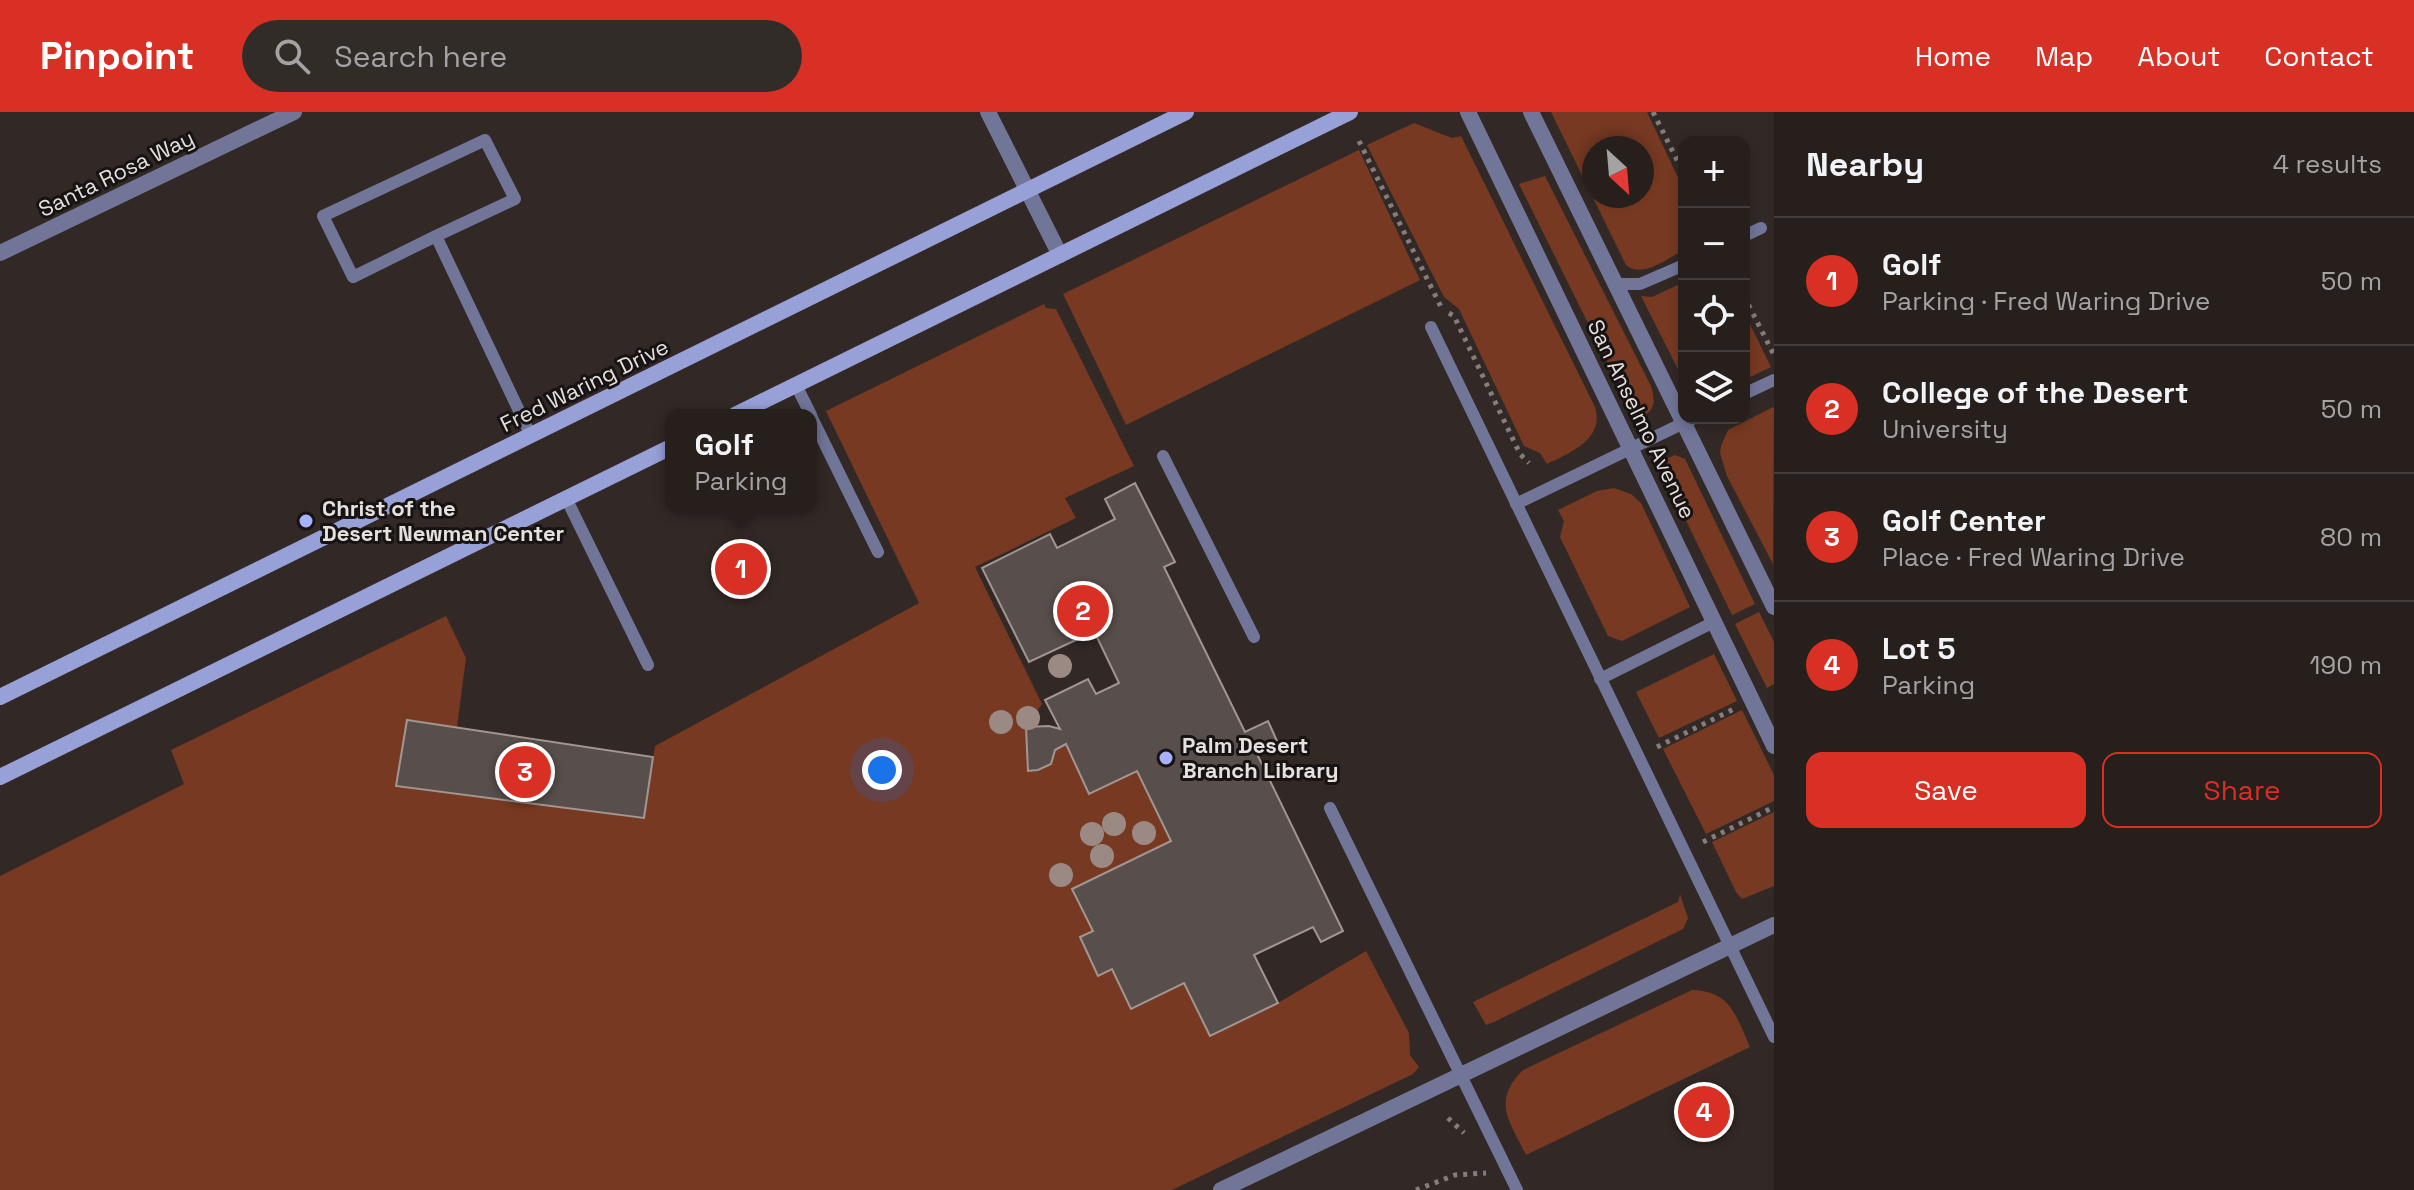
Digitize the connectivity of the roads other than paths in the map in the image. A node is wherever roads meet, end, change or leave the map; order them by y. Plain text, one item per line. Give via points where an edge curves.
1 (294, 112) edge
2 (988, 112) edge
3 (1186, 112) edge
4 (1350, 112) edge
5 (1468, 112) edge
6 (1531, 112) edge
7 (1028, 189) junction
8 (1761, 228) dead end
9 (1750, 233) edge
10 (436, 236) junction
11 (0, 253) edge
12 (1060, 255) junction
13 (1678, 268) edge
14 (1615, 284) junction
15 (1431, 327) dead end
16 (1774, 380) edge
17 (796, 385) junction
18 (1750, 391) edge
19 (1678, 402) edge
20 (747, 409) edge
21 (808, 409) edge
22 (1682, 424) edge
23 (1689, 424) edge
24 (817, 428) edge
25 (531, 436) junction
26 (1632, 448) junction
27 (665, 450) edge
28 (1163, 456) dead end
29 (566, 498) junction
30 (1516, 504) junction
31 (878, 552) dead end
32 (1769, 587) edge
33 (1774, 607) edge
34 (1714, 622) junction
35 (1254, 637) dead end
36 (648, 665) dead end
37 (1600, 679) junction
38 (0, 697) edge
39 (1774, 746) edge
40 (0, 777) edge
41 (1330, 808) dead end
42 (1774, 925) edge
43 (1730, 946) junction
44 (1774, 1037) edge
45 (1461, 1075) junction
46 (1221, 1190) edge
47 (1517, 1190) edge

1 - 11 street, Santa Rosa Way
2 - 7 street
3 - 7 main road, Fred Waring Drive
4 - 12 main road
5 - 26 street, San Anselmo Avenue
6 - 14 street, San Anselmo Avenue
7 - 12 street
7 - 25 main road, Fred Waring Drive
8 - 9 lane
10 - 10 lane via 515,199 485,140 323,216 353,277
10 - 25 lane
12 - 17 main road
13 - 14 lane via 1640,284
14 - 19 street, San Anselmo Avenue
15 - 30 lane
16 - 18 lane
17 - 20 main road
17 - 21 lane
22 - 26 lane
23 - 32 street, San Anselmo Avenue
24 - 31 lane
25 - 38 main road, Fred Waring Drive
26 - 30 lane
26 - 34 street, San Anselmo Avenue
27 - 29 main road
28 - 35 lane
29 - 36 lane
29 - 40 main road
30 - 37 lane
32 - 33 street, San Anselmo Avenue
34 - 37 lane
34 - 39 street, San Anselmo Avenue
37 - 43 lane
41 - 45 lane
42 - 43 street
43 - 44 lane
43 - 45 street
45 - 46 street
45 - 47 lane

